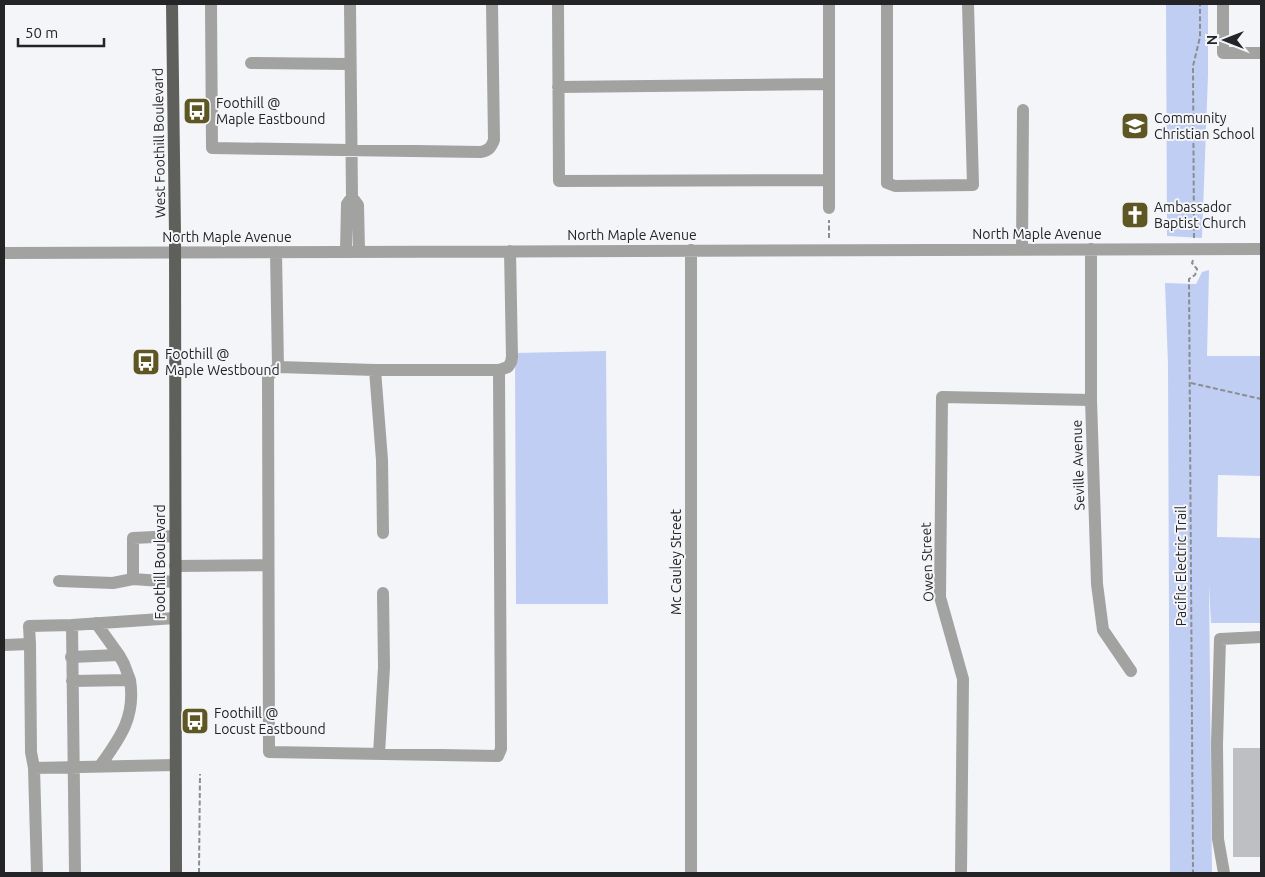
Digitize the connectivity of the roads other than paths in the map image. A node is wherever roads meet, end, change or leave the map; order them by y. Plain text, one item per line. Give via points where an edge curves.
1 (172, 4) edge
2 (212, 4) edge
3 (350, 4) edge
4 (492, 4) edge
5 (558, 4) edge
6 (828, 4) edge
7 (887, 4) edge
8 (968, 4) edge
9 (1223, 4) edge
10 (1261, 53) edge
11 (251, 63) dead end
12 (350, 64) junction
13 (829, 84) junction
14 (558, 87) junction
15 (1023, 110) dead end
16 (351, 150) junction
17 (829, 180) junction
18 (829, 208) road end
19 (1022, 249) junction
20 (1091, 249) junction
21 (1261, 249) edge
22 (692, 250) junction
23 (352, 251) junction
24 (510, 251) junction
25 (175, 252) junction
26 (276, 252) junction
27 (4, 253) edge
28 (278, 367) junction
29 (375, 370) junction
30 (499, 370) junction
31 (1091, 400) junction
32 (383, 533) dead end
33 (175, 536) junction
34 (268, 565) junction
35 (175, 566) junction
36 (133, 579) junction
37 (59, 581) dead end
38 (175, 582) junction
39 (383, 593) dead end
40 (175, 618) junction
41 (96, 623) junction
42 (72, 626) junction
43 (1261, 637) edge
44 (30, 644) junction
45 (4, 645) edge
46 (119, 655) junction
47 (71, 657) junction
48 (1131, 671) dead end
49 (130, 680) junction
50 (72, 681) junction
51 (379, 754) junction
52 (176, 765) junction
53 (100, 766) junction
54 (73, 767) junction
55 (34, 768) junction
56 (37, 873) edge
57 (75, 873) edge
58 (176, 873) edge
59 (691, 873) edge
60 (961, 873) edge
61 (1224, 873) edge

1 - 25 main road, West Foothill Boulevard
2 - 16 street via 212,148
3 - 12 street
4 - 16 street via 492,147 480,152
5 - 14 street
6 - 13 street
7 - 8 street via 887,183 895,186 973,185
9 - 10 street via 1223,53
11 - 12 street
12 - 16 street
13 - 14 street
13 - 17 street
14 - 17 street via 559,180
15 - 19 street
16 - 23 street via 352,197 347,204 353,223
17 - 18 street
19 - 20 street, North Maple Avenue
19 - 22 street, North Maple Avenue
20 - 21 street, North Maple Avenue
20 - 31 street, Seville Avenue
22 - 24 street, North Maple Avenue
22 - 59 street, Mc Cauley Street
23 - 24 street, North Maple Avenue
23 - 26 street, North Maple Avenue
24 - 30 street via 511,362
25 - 26 street, North Maple Avenue
25 - 27 street, North Maple Avenue
25 - 33 main road, Foothill Boulevard
26 - 28 street
28 - 29 street
28 - 34 street via 268,376
29 - 30 street
29 - 32 street via 382,460
30 - 51 street via 501,749 498,756
31 - 48 street, Seville Avenue via 1097,584 1103,630
31 - 60 street, Owen Street via 942,397 940,596 963,678
33 - 35 main road, Foothill Boulevard
33 - 36 street via 133,538
34 - 35 street
34 - 51 street via 269,752
35 - 38 main road, Foothill Boulevard
36 - 37 street
36 - 38 street
38 - 40 main road, Foothill Boulevard
39 - 51 street via 384,667
40 - 41 street
40 - 52 main road, Foothill Boulevard
41 - 42 street
41 - 46 street
42 - 44 street via 29,626
42 - 47 street
43 - 61 street via 1220,638 1218,840
44 - 45 street
44 - 55 street
46 - 47 street
46 - 49 street
47 - 50 street
49 - 50 street
49 - 53 street via 130,713 121,736
50 - 54 street
52 - 53 street
52 - 58 main road, Foothill Boulevard
53 - 54 street
54 - 55 street
54 - 57 street
55 - 56 street

